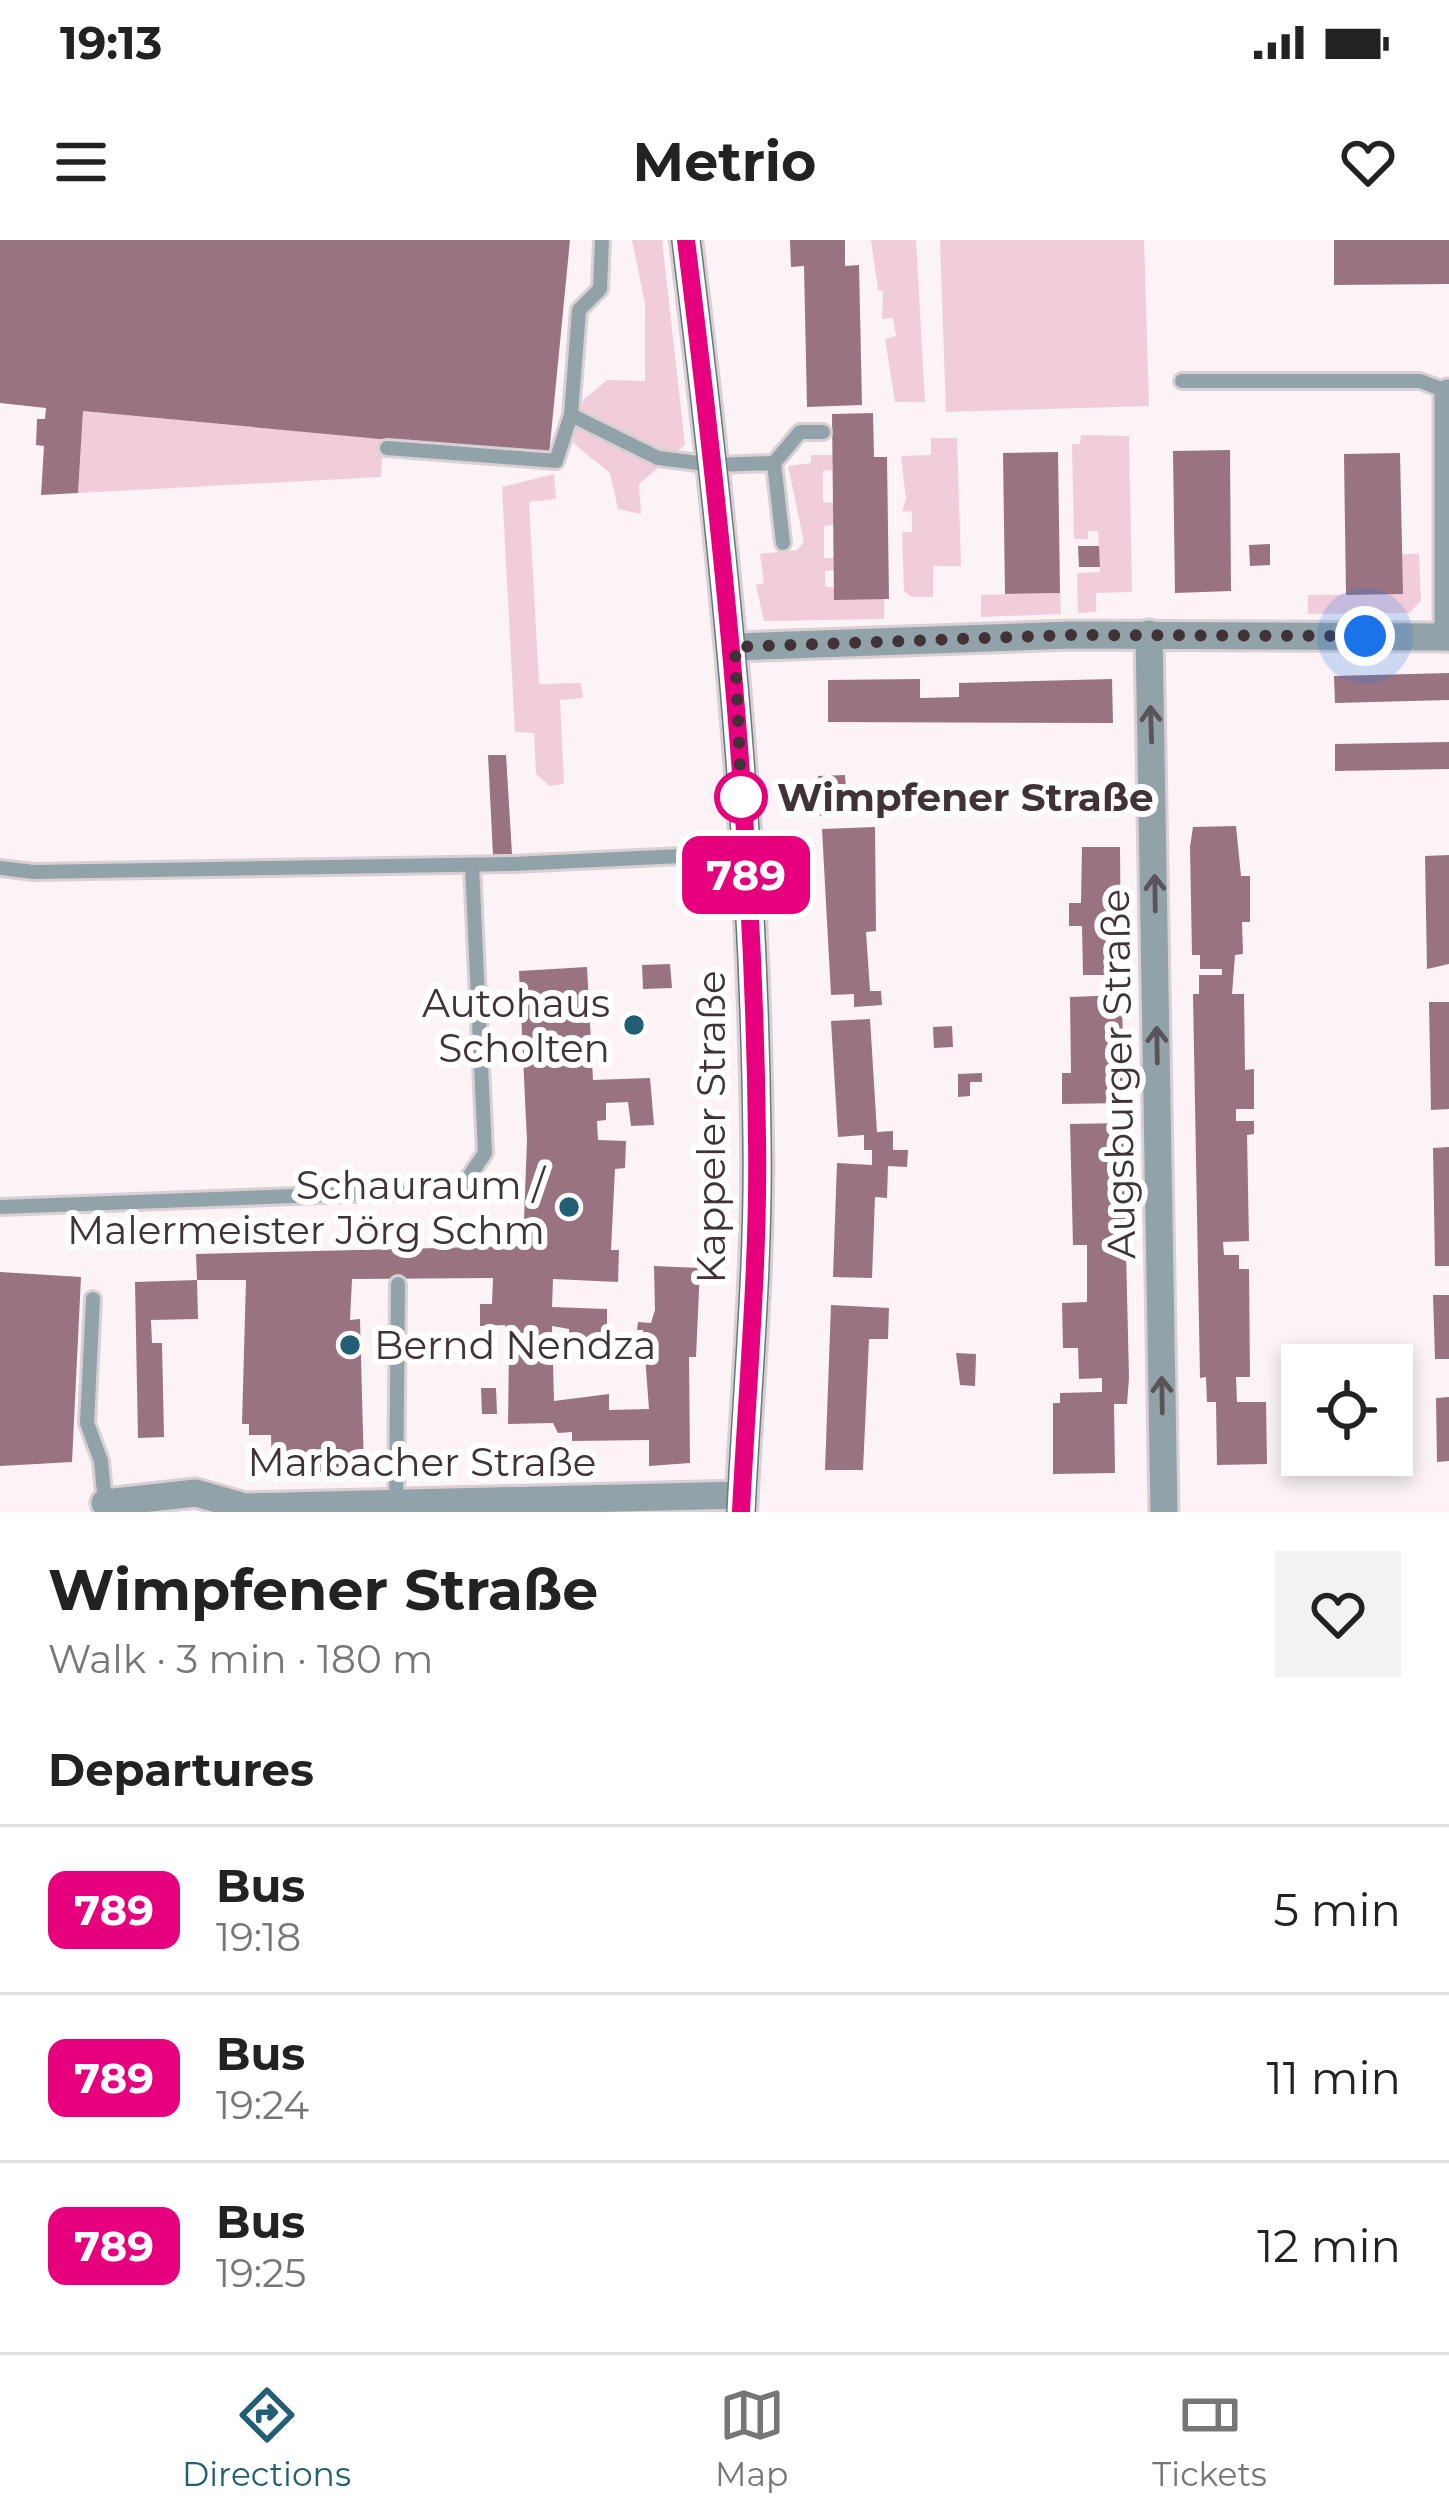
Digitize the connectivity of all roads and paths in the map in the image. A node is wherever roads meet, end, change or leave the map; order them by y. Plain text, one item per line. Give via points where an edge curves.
1 (602, 240) edge
2 (686, 240) edge
3 (1182, 381) dead end
4 (1448, 393) edge
5 (571, 415) junction
6 (823, 433) dead end
7 (387, 448) dead end
8 (774, 463) junction
9 (714, 465) junction
10 (783, 543) dead end
11 (1149, 634) junction
12 (1448, 637) edge
13 (735, 647) junction
14 (745, 853) junction
15 (472, 865) junction
16 (0, 868) edge
17 (0, 1207) edge
18 (398, 1283) dead end
19 (93, 1299) dead end
20 (105, 1503) joint
21 (741, 1503) edge
22 (396, 1504) junction
23 (297, 1509) edge
24 (1164, 1512) edge

1 - 5 lane via 600,289 579,310
2 - 9 street, Kappeler Straße
3 - 4 lane via 1420,381
4 - 12 street
5 - 7 lane via 556,461
5 - 9 lane via 658,458
6 - 8 lane via 800,433
8 - 9 lane
8 - 10 lane
9 - 13 street, Kappeler Straße
11 - 12 street
11 - 13 street
24 -> 11 street, Augsburger Straße
13 - 14 street, Kappeler Straße
14 - 15 lane
14 - 21 street, Kappeler Straße via 758,1142
15 - 16 lane
15 - 17 lane via 485,1153 460,1190
18 - 22 lane
19 - 20 lane via 88,1423
20 - 23 street, Marbacher Straße via 196,1493 245,1507
21 - 22 street, Marbacher Straße
22 - 23 street, Marbacher Straße

